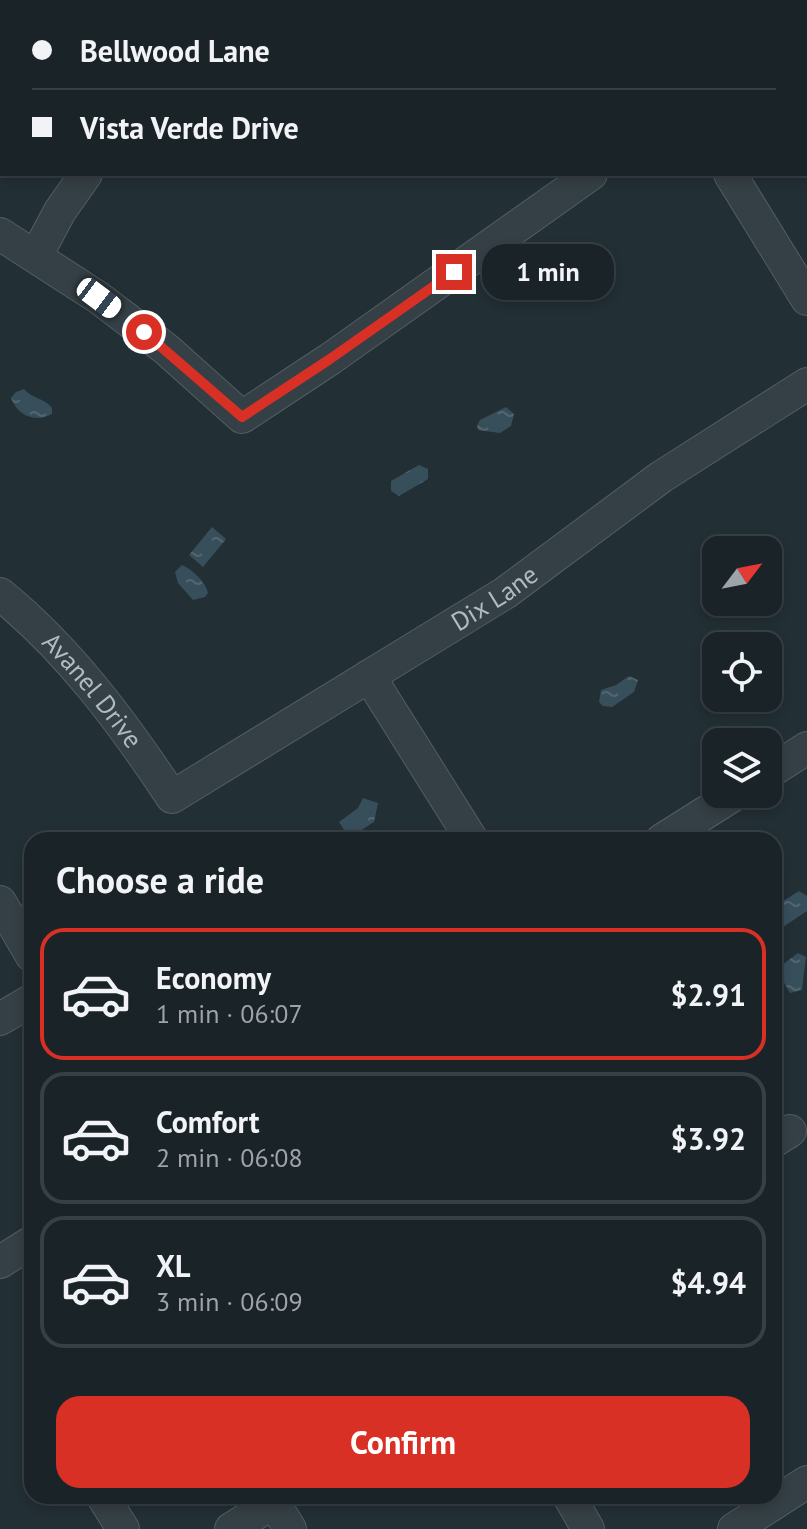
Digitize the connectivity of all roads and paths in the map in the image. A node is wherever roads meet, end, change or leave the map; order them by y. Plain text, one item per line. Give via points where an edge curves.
1 (85, 176) edge
2 (588, 176) edge
3 (731, 176) edge
4 (0, 234) edge
5 (36, 256) junction
6 (807, 299) edge
7 (807, 384) edge
8 (0, 594) edge
9 (369, 676) junction
10 (807, 748) edge
11 (782, 764) edge
12 (172, 797) joint
13 (713, 808) edge
14 (467, 832) edge
15 (675, 832) edge
16 (0, 902) edge
17 (24, 942) edge
18 (24, 1005) edge
19 (0, 1019) edge
20 (24, 1247) edge
21 (0, 1262) edge
22 (807, 1482) edge
23 (782, 1498) edge
24 (107, 1504) edge
25 (265, 1504) edge
26 (275, 1504) edge
27 (574, 1504) edge
28 (773, 1504) edge
29 (123, 1529) edge
30 (231, 1529) edge
31 (290, 1529) edge
32 (588, 1529) edge
33 (734, 1529) edge

1 - 5 street
2 - 5 street via 242,417 166,349
3 - 6 street
4 - 5 street
7 - 9 street, Dix Lane via 661,477 505,593
8 - 12 street, Avanel Drive via 96,691
9 - 12 street, Dix Lane
9 - 14 street
10 - 11 street
13 - 15 street
16 - 17 street
18 - 19 street
20 - 21 street
22 - 23 street
24 - 29 street
25 - 30 street
26 - 31 street
27 - 32 street
28 - 33 street

